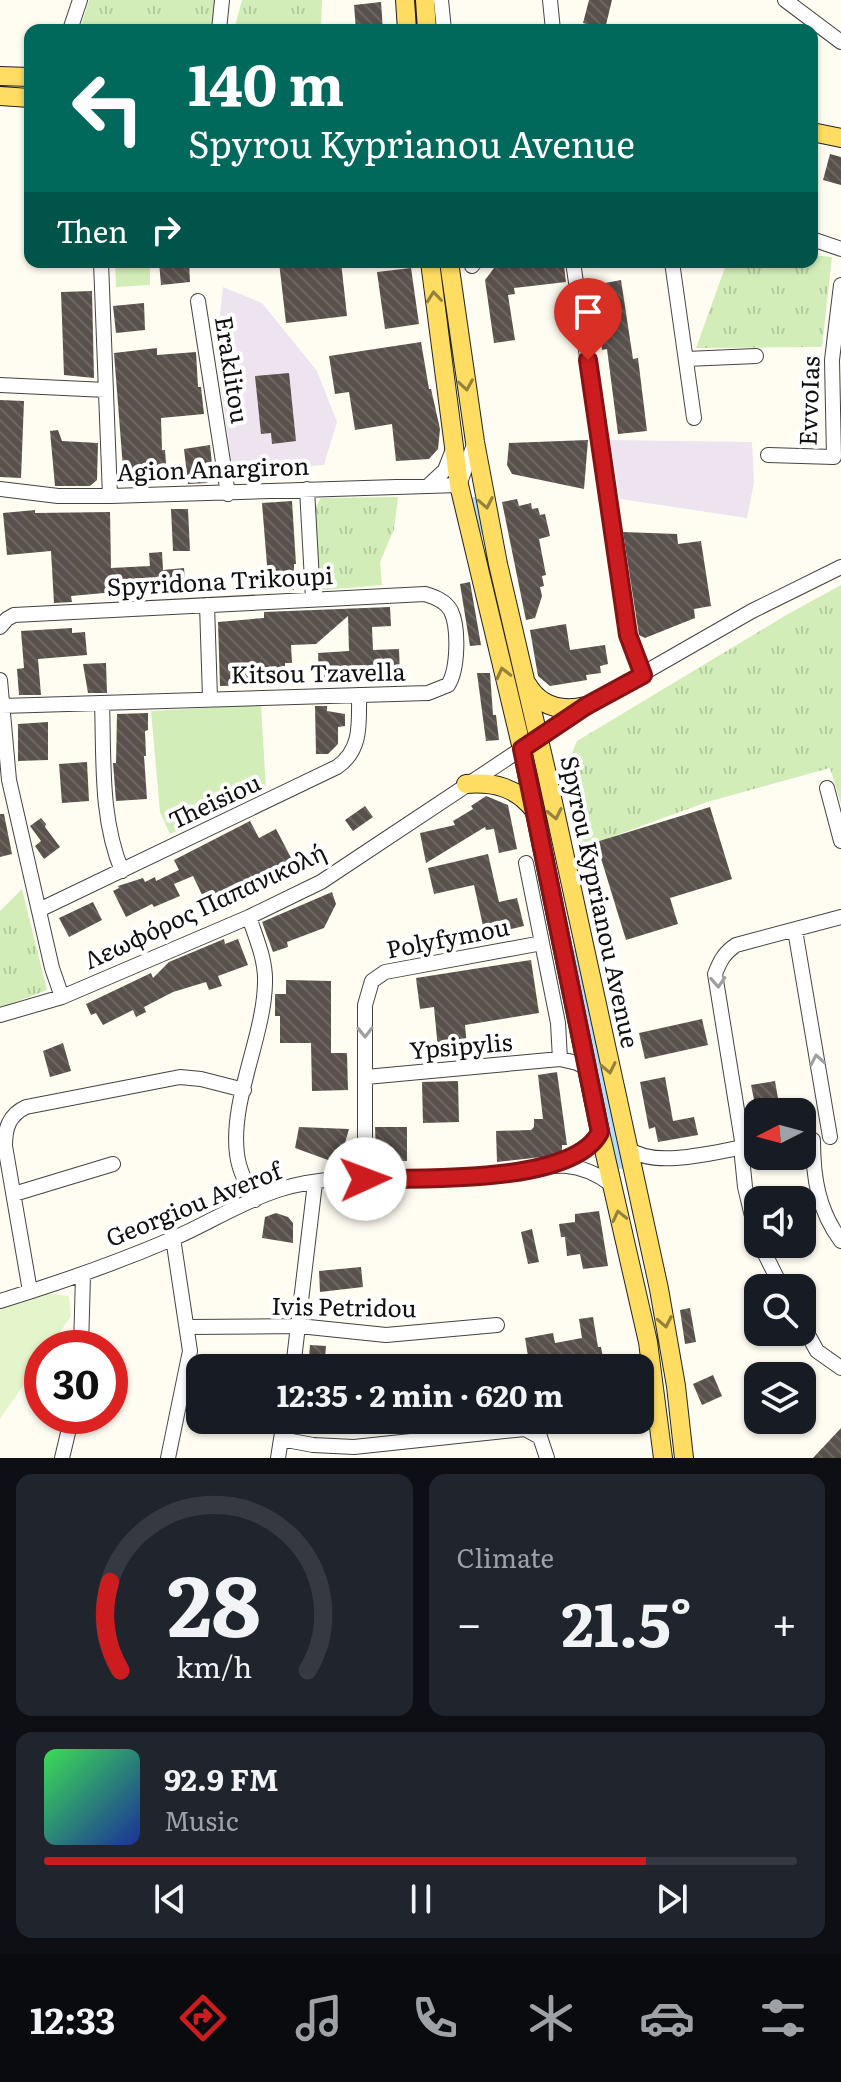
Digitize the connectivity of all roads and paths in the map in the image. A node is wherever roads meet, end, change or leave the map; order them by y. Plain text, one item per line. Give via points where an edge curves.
1 (80, 0) edge
2 (222, 0) edge
3 (405, 0) edge
4 (425, 0) edge
5 (441, 0) edge
6 (550, 0) edge
7 (785, 0) edge
8 (72, 24) edge
9 (220, 24) edge
10 (407, 24) edge
11 (427, 24) edge
12 (443, 24) edge
13 (552, 24) edge
14 (817, 24) edge
15 (818, 25) edge
16 (841, 42) edge
17 (0, 76) edge
18 (24, 77) edge
19 (0, 96) edge
20 (24, 98) edge
21 (818, 133) edge
22 (841, 138) edge
23 (818, 241) edge
24 (841, 249) edge
25 (101, 268) edge
26 (431, 268) edge
27 (450, 268) edge
28 (574, 268) edge
29 (673, 268) edge
30 (841, 285) edge
31 (198, 301) dead end
32 (756, 356) dead end
33 (686, 359) junction
34 (0, 385) edge
35 (106, 390) junction
36 (694, 418) dead end
37 (475, 442) junction
38 (455, 444) junction
39 (768, 455) dead end
40 (459, 485) junction
41 (428, 486) junction
42 (0, 489) edge
43 (307, 489) junction
44 (228, 494) junction
45 (110, 496) junction
46 (841, 567) edge
47 (313, 599) junction
48 (445, 603) joint
49 (207, 605) junction
50 (0, 627) edge
51 (643, 675) junction
52 (0, 680) edge
53 (526, 681) junction
54 (359, 695) junction
55 (210, 698) junction
56 (102, 703) junction
57 (2, 706) junction
58 (586, 706) junction
59 (539, 738) junction
60 (522, 749) junction
61 (466, 784) junction
62 (827, 788) dead end
63 (534, 810) junction
64 (841, 841) edge
65 (122, 871) junction
66 (523, 873) dead end
67 (39, 910) junction
68 (249, 917) junction
69 (841, 917) edge
70 (795, 930) junction
71 (542, 943) junction
72 (62, 997) junction
73 (0, 1015) edge
74 (560, 1059) junction
75 (587, 1068) junction
76 (366, 1077) junction
77 (244, 1090) junction
78 (744, 1130) edge
79 (600, 1132) junction
80 (836, 1136) edge
81 (816, 1139) edge
82 (744, 1146) edge
83 (627, 1148) junction
84 (658, 1160) junction
85 (113, 1164) dead end
86 (554, 1165) junction
87 (812, 1170) edge
88 (365, 1179) junction
89 (315, 1183) junction
90 (635, 1183) junction
91 (612, 1185) junction
92 (14, 1194) junction
93 (255, 1200) junction
94 (173, 1238) junction
95 (841, 1241) edge
96 (83, 1275) junction
97 (30, 1291) junction
98 (0, 1301) edge
99 (497, 1325) dead end
100 (299, 1326) junction
101 (188, 1327) junction
102 (81, 1330) edge
103 (814, 1346) edge
104 (295, 1354) edge
105 (841, 1368) edge
106 (68, 1434) edge
107 (282, 1434) edge
108 (281, 1439) junction
109 (378, 1452) edge
110 (62, 1458) edge
111 (168, 1458) edge
112 (278, 1458) edge
113 (547, 1458) edge
114 (663, 1458) edge
115 (684, 1458) edge

1 - 8 street
2 - 9 street
3 - 10 main road
4 - 11 main road
5 - 12 street
6 - 13 street
7 - 14 street
15 - 16 street
17 - 18 main road
19 - 20 main road
21 - 22 main road
23 - 24 street
25 - 35 street
38 -> 26 main road, Spyrou Kyprianou Avenue
27 -> 37 main road, Spyrou Kyprianou Avenue
28 - 51 street via 628,635
29 - 33 street
30 - 39 street, EvvoIas via 832,360 834,457
31 - 44 street, Eraklitou
32 - 33 street
33 - 36 street
34 - 35 street
35 - 45 street
37 - 40 street
37 -> 53 main road, Spyrou Kyprianou Avenue
38 - 40 main road, Spyrou Kyprianou Avenue
38 - 41 street via 445,470
40 - 41 street, Agion Anargiron
60 -> 40 main road, Spyrou Kyprianou Avenue
41 - 43 street, Agion Anargiron
42 - 45 street, Agion Anargiron
43 - 44 street, Agion Anargiron
43 - 47 street
44 - 45 street, Agion Anargiron
46 - 51 street, Λεωφόρος Παπανικολή via 723,626
47 - 48 street, Spyridona Trikoupi via 425,594
47 - 49 street, Spyridona Trikoupi
48 - 54 street, Kitsou Tzavella via 454,621 456,666 448,685 428,693
49 - 50 street, Spyridona Trikoupi via 14,615
49 - 55 street
51 - 58 street, Λεωφόρος Παπανικολή
52 - 57 street
53 - 58 main road via 551,706
53 - 59 main road, Spyrou Kyprianou Avenue
54 - 55 street, Kitsou Tzavella
54 - 65 street, Theisiou via 358,735 344,763
55 - 56 street, Kitsou Tzavella
56 - 57 street, Kitsou Tzavella
56 - 65 street via 106,812
57 - 67 street via 9,780
58 - 59 street, Λεωφόρος Παπανικολή
59 - 60 street, Λεωφόρος Παπανικολή
59 -> 83 main road, Spyrou Kyprianou Avenue
60 - 61 street, Λεωφόρος Παπανικολή
60 - 63 main road, Spyrou Kyprianou Avenue
61 - 63 main road via 506,788
61 - 68 street, Λεωφόρος Παπανικολή via 321,882
62 - 64 street
63 - 75 main road, Spyrou Kyprianou Avenue
65 - 67 street, Theisiou
66 - 71 street
67 - 72 street
68 - 72 street, Λεωφόρος Παπανικολή
68 - 77 street via 265,987
69 - 70 street
70 -> 78 street via 736,945 725,952 715,974
80 -> 70 street
71 - 74 street
71 -> 76 street, Polyfymou via 375,976 365,1005
72 - 73 street, Λεωφόρος Παπανικολή
74 - 75 street, Ypsipylis
74 - 76 street, Ypsipylis
75 - 79 main road, Spyrou Kyprianou Avenue
76 - 88 street, Polyfymou
77 - 92 street via 180,1077 17,1111 5,1134
77 - 93 street via 236,1154
79 - 86 street, Georgiou Averof via 586,1151
79 - 91 main road, Spyrou Kyprianou Avenue
80 - 81 street
82 - 84 street
83 - 84 street
83 - 90 main road, Spyrou Kyprianou Avenue
84 - 90 street via 642,1170
85 - 92 street
86 - 88 street, Georgiou Averof via 480,1176
86 - 91 street, Georgiou Averof via 589,1170
87 - 95 street via 826,1217
88 - 89 street, Georgiou Averof
89 - 93 street, Georgiou Averof
89 - 100 street
90 -> 115 main road, Spyrou Kyprianou Avenue via 668,1339
114 -> 91 main road, Spyrou Kyprianou Avenue via 648,1342
92 - 97 street
93 - 94 street, Georgiou Averof
94 - 96 street, Georgiou Averof
94 - 101 street
96 - 97 street, Georgiou Averof
96 - 102 street
97 - 98 street, Georgiou Averof
99 - 100 street, Ivis Petridou via 386,1335
100 - 101 street, Ivis Petridou
100 - 104 street
101 - 111 street via 190,1351
103 - 105 street
106 - 110 street
107 - 108 street
108 - 109 street
108 - 112 street
109 - 113 street via 525,1429 540,1437

